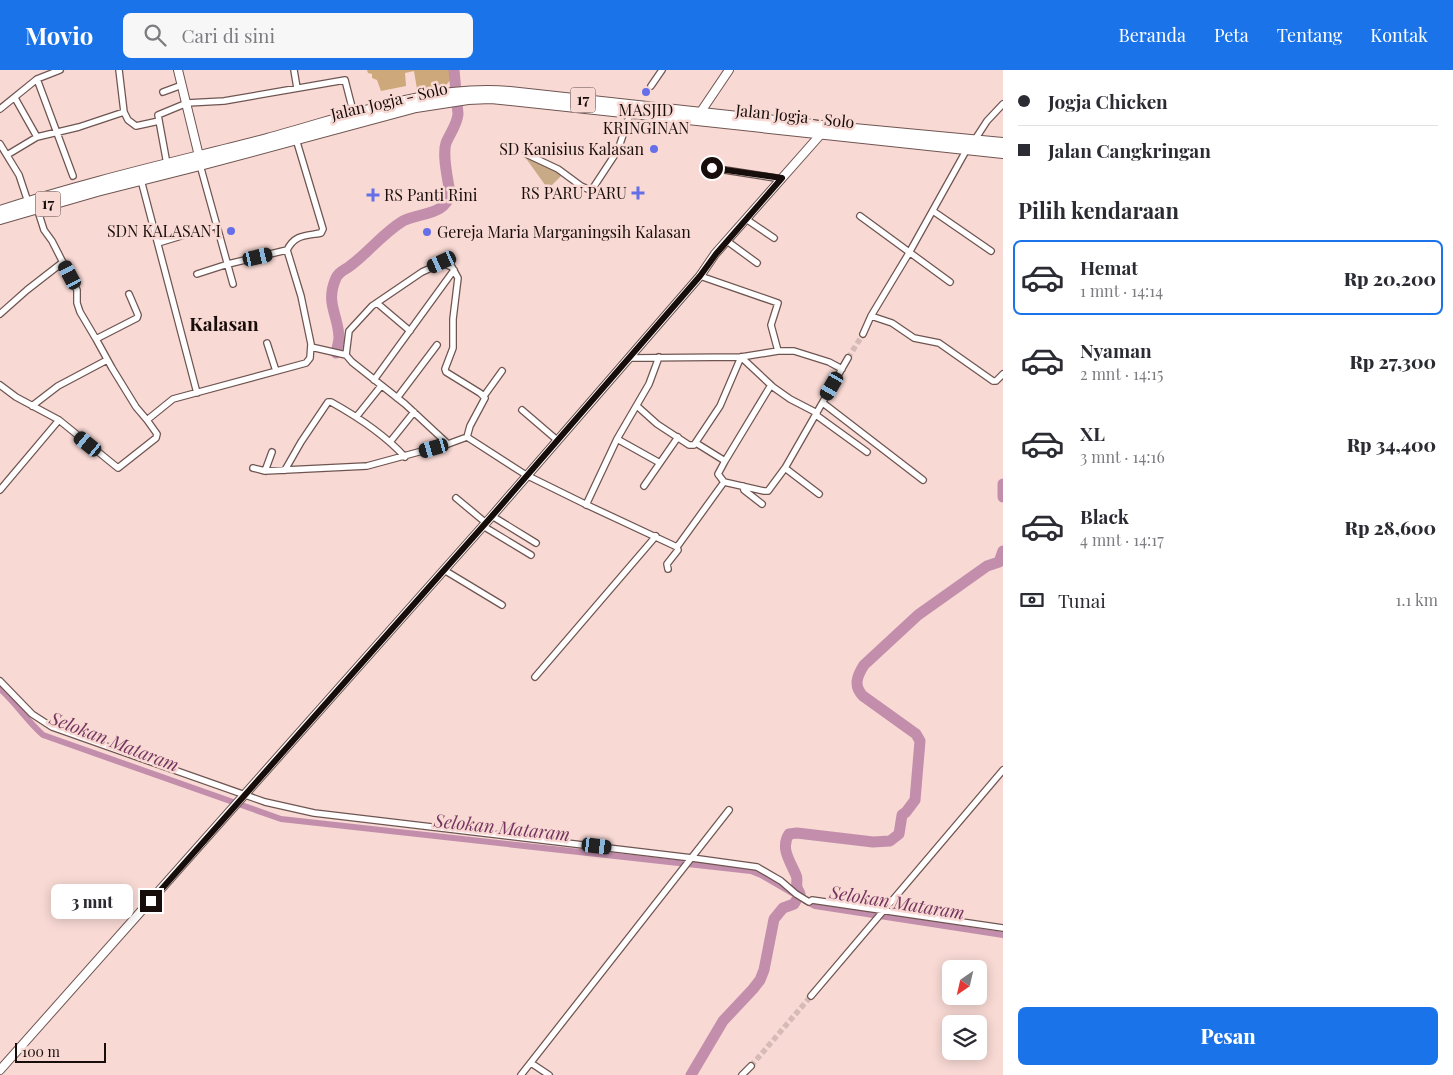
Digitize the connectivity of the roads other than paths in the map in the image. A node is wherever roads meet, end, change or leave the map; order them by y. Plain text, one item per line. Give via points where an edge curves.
1 (60, 70) edge
2 (119, 70) edge
3 (178, 70) edge
4 (294, 70) edge
5 (662, 70) edge
6 (729, 70) edge
7 (37, 79) junction
8 (182, 85) junction
9 (651, 86) dead end
10 (297, 88) junction
11 (163, 92) dead end
12 (467, 94) junction
13 (15, 98) junction
14 (440, 98) junction
15 (187, 104) junction
16 (1003, 104) edge
17 (0, 109) edge
18 (124, 112) junction
19 (630, 114) junction
20 (354, 115) junction
21 (698, 117) junction
22 (159, 121) junction
23 (822, 130) junction
24 (57, 132) junction
25 (37, 137) junction
26 (296, 139) junction
27 (974, 141) junction
28 (0, 144) edge
29 (1003, 144) edge
30 (966, 149) junction
31 (1003, 153) edge
32 (526, 154) dead end
33 (7, 155) junction
34 (200, 161) junction
35 (166, 164) junction
36 (712, 168) dead end
37 (72, 176) dead end
38 (145, 176) junction
39 (782, 178) junction
40 (28, 202) junction
41 (37, 208) junction
42 (0, 211) edge
43 (933, 211) junction
44 (860, 216) dead end
45 (0, 219) edge
46 (746, 219) junction
47 (217, 225) junction
48 (774, 238) dead end
49 (727, 241) junction
50 (158, 242) junction
51 (287, 250) junction
52 (991, 251) dead end
53 (909, 253) junction
54 (63, 262) junction
55 (757, 263) dead end
56 (228, 264) junction
57 (454, 270) junction
58 (197, 274) dead end
59 (700, 276) junction
60 (950, 282) dead end
61 (233, 284) dead end
62 (129, 294) dead end
63 (377, 303) junction
64 (0, 314) edge
65 (871, 316) junction
66 (410, 331) junction
67 (863, 334) tunnel mouth
68 (96, 339) junction
69 (267, 343) dead end
70 (437, 345) dead end
71 (311, 346) junction
72 (778, 351) junction
73 (346, 355) junction
74 (659, 357) junction
75 (741, 357) junction
76 (629, 358) junction
77 (848, 358) tunnel mouth
78 (107, 360) junction
79 (842, 369) junction
80 (276, 371) junction
81 (502, 371) dead end
82 (1003, 374) edge
83 (374, 380) junction
84 (771, 384) junction
85 (381, 386) junction
86 (1, 388) edge
87 (197, 393) junction
88 (484, 396) junction
89 (397, 398) junction
90 (822, 403) junction
91 (32, 406) junction
92 (637, 406) junction
93 (522, 410) dead end
94 (414, 412) junction
95 (816, 414) junction
96 (358, 416) junction
97 (59, 420) junction
98 (147, 420) junction
99 (467, 437) junction
100 (678, 438) junction
101 (617, 439) junction
102 (557, 440) junction
103 (390, 442) junction
104 (696, 443) junction
105 (448, 444) junction
106 (272, 452) dead end
107 (868, 452) dead end
108 (405, 456) junction
109 (725, 461) junction
110 (660, 463) junction
111 (252, 468) dead end
112 (785, 468) junction
113 (285, 470) junction
114 (265, 471) junction
115 (526, 475) junction
116 (923, 480) dead end
117 (724, 482) junction
118 (644, 486) dead end
119 (744, 486) junction
120 (0, 490) edge
121 (819, 494) dead end
122 (456, 498) dead end
123 (762, 504) dead end
124 (586, 505) junction
125 (492, 516) junction
126 (484, 524) junction
127 (656, 536) junction
128 (536, 543) dead end
129 (677, 547) junction
130 (531, 555) dead end
131 (444, 570) junction
132 (668, 570) dead end
133 (502, 605) dead end
134 (535, 677) dead end
135 (0, 681) edge
136 (1003, 770) edge
137 (243, 796) junction
138 (729, 810) dead end
139 (690, 860) junction
140 (882, 912) junction
141 (1003, 928) edge
142 (811, 996) tunnel mouth
143 (530, 1063) junction
144 (751, 1066) tunnel mouth
145 (0, 1070) edge
146 (521, 1075) edge
147 (549, 1075) edge
148 (742, 1075) edge

1 - 7 street
2 - 18 street
3 - 8 main road
4 - 10 street
5 - 9 street
6 - 21 main road
7 - 13 street
7 - 24 street
8 - 11 street
8 - 15 main road
10 - 15 street
10 - 20 street via 345,80
12 - 14 highway, Jalan Jogja - Solo / 17
12 - 19 highway, Jalan Jogja - Solo / 17
12 - 21 highway, Jalan Jogja - Solo / 17 via 491,90
13 - 17 street
13 - 25 street
14 - 20 highway, Jalan Jogja - Solo / 17 via 410,99
14 - 26 highway, Jalan Jogja - Solo / 17
15 - 22 street via 159,114
15 - 34 main road
16 - 27 street
18 - 22 street via 136,126
18 - 24 street
19 - 21 highway, Jalan Jogja - Solo / 17
19 - 32 street via 618,150 590,190 558,169
20 - 34 highway, Jalan Jogja - Solo / 17
21 - 23 highway, Jalan Jogja - Solo / 17
22 - 35 street
23 - 27 highway, Jalan Jogja - Solo / 17
23 - 30 highway, Jalan Jogja - Solo / 17
23 - 39 main road
24 - 25 street
24 - 37 street
25 - 33 street
26 - 34 highway, Jalan Jogja - Solo / 17
26 - 51 street via 323,229 321,233 296,238
27 - 29 highway, Jalan Jogja - Solo / 17
28 - 33 street
30 - 31 highway, Jalan Jogja - Solo / 17
30 - 43 street
33 - 40 street via 20,175
34 - 35 highway, Jalan Jogja - Solo / 17
34 - 38 highway, Jalan Jogja - Solo / 17
34 - 47 street
35 - 38 highway, Jalan Jogja - Solo / 17
36 - 39 street
38 - 40 highway, Jalan Jogja - Solo / 17
38 - 41 highway, Jalan Jogja - Solo / 17
38 - 50 street
39 - 46 main road
40 - 42 highway, Jalan Jogja - Solo / 17
41 - 45 highway, Jalan Jogja - Solo / 17
41 - 54 street via 44,230
43 - 52 street
43 - 53 street
44 - 53 street
46 - 48 street
46 - 49 main road
47 - 50 street
47 - 56 street
49 - 55 street
49 - 59 main road
50 - 87 street
51 - 56 street
51 - 71 street
53 - 60 street
53 - 65 street
54 - 64 street
54 - 68 street via 77,290 80,312
56 - 58 street
56 - 61 street
57 - 63 street via 442,262
57 - 66 street
57 - 88 street via 458,282 453,344 446,372
59 - 72 street via 778,303 771,325
59 - 76 main road
62 - 68 street via 138,316
63 - 66 street
63 - 73 street via 351,327
65 - 67 street
65 - 82 street via 892,323 914,338 939,343 993,381
66 - 83 street
68 - 78 street
69 - 80 street
70 - 89 street
71 - 73 street
71 - 80 street via 306,363
72 - 75 street
72 - 79 street via 810,355
73 - 83 street
74 - 75 street
74 - 76 street
74 - 92 street via 650,384
75 - 84 street
75 - 104 street via 720,406
76 - 102 main road
77 - 79 street
78 - 91 street via 58,386
78 - 98 street
79 - 90 street
80 - 87 street
81 - 88 street
83 - 85 street
84 - 95 street
84 - 109 street
85 - 89 street
85 - 96 street
86 - 91 street
87 - 98 street via 173,399
88 - 99 street via 486,399 469,427
89 - 94 street
90 - 95 street
90 - 116 street
91 - 97 street
92 - 100 street
92 - 101 street
93 - 102 street
94 - 103 street
94 - 105 street
95 - 107 street
95 - 112 street
96 - 103 street
96 - 113 street via 328,402
97 - 98 street via 118,468 156,438 157,434
97 - 120 street
99 - 105 street
99 - 115 street
100 - 104 street via 692,446
100 - 110 street
101 - 110 street
101 - 124 street
102 - 115 main road
103 - 108 street
104 - 109 street
105 - 108 street
106 - 114 street
108 - 113 street via 367,466
109 - 117 street via 718,474
110 - 118 street
111 - 114 street
112 - 119 street via 768,491
112 - 121 street
113 - 114 street
115 - 124 street
115 - 125 main road
117 - 119 street
117 - 129 street
119 - 123 street via 744,490
122 - 126 street
124 - 127 street
125 - 126 main road
125 - 128 street
126 - 130 street
126 - 131 main road
127 - 129 street
127 - 134 street
129 - 132 street via 667,564
131 - 133 street
131 - 137 main road
135 - 137 street via 27,709 52,726
136 - 140 street
137 - 139 street via 314,813
137 - 145 main road
138 - 139 street
139 - 140 street via 757,868 809,902
139 - 143 street
140 - 141 street
140 - 142 street
143 - 146 street
143 - 147 street
144 - 148 street

